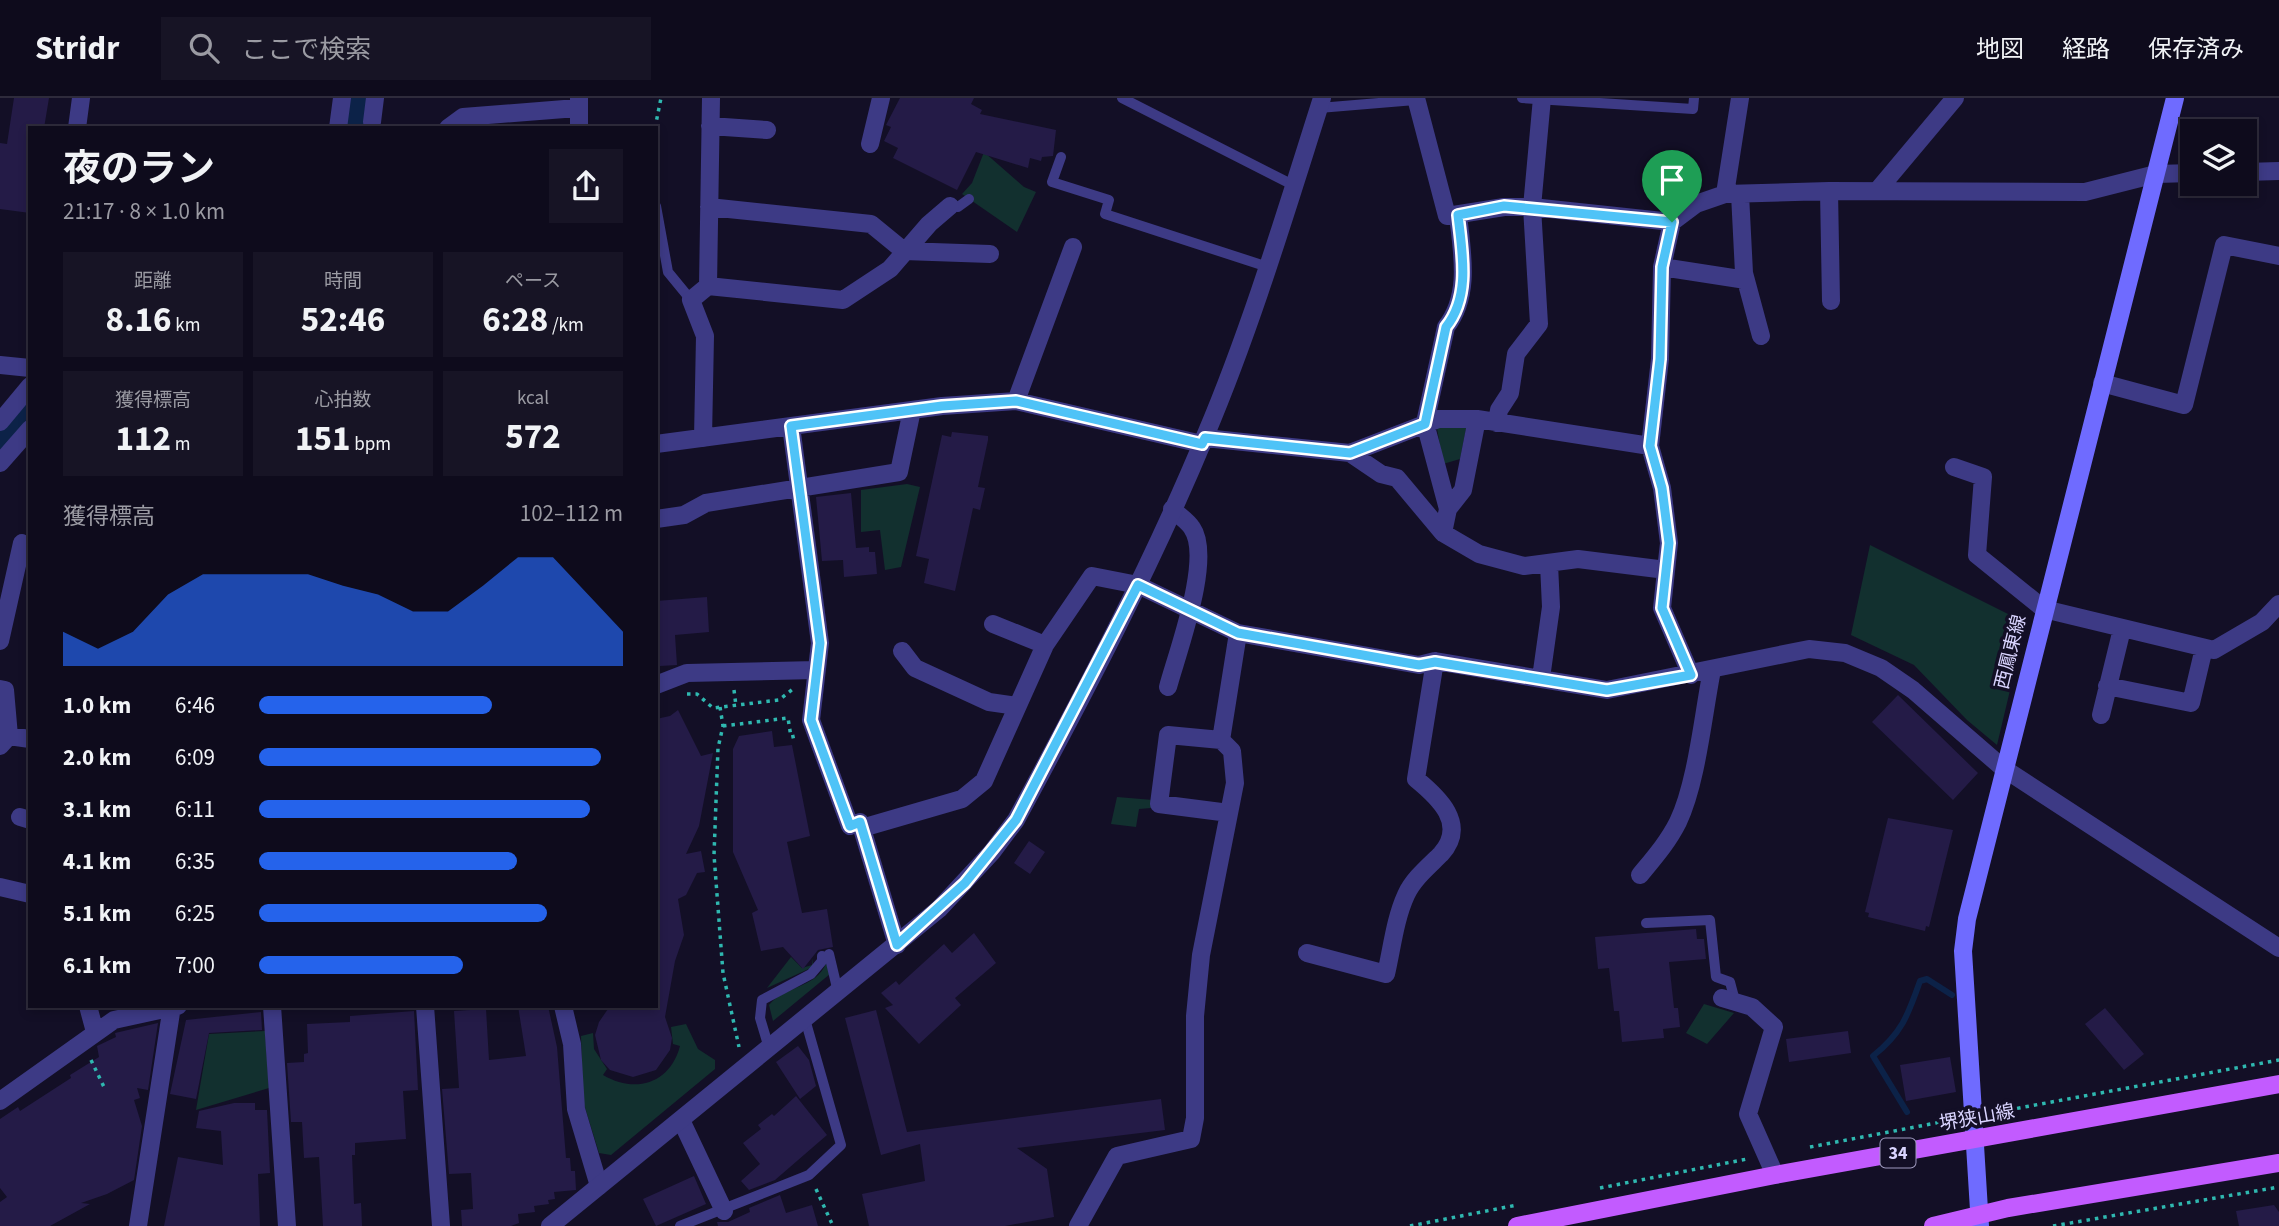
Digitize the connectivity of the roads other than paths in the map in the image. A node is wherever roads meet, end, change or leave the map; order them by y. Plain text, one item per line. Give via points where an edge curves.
1 (81, 98) edge
2 (342, 98) edge
3 (375, 98) edge
4 (711, 98) edge
5 (881, 98) edge
6 (1122, 98) edge
7 (1522, 98) edge
8 (1694, 98) edge
9 (1740, 98) edge
10 (1955, 98) edge
11 (2175, 98) edge
12 (1415, 99) edge
13 (1542, 99) edge
14 (578, 103) edge
15 (1320, 103) edge
16 (372, 122) dead end
17 (77, 126) edge
18 (338, 126) edge
19 (451, 126) edge
20 (579, 126) edge
21 (710, 126) junction
22 (767, 130) dead end
23 (870, 145) dead end
24 (1061, 157) dead end
25 (2279, 171) edge
26 (2257, 172) edge
27 (2180, 173) edge
28 (2156, 174) junction
29 (1294, 186) junction
30 (1829, 191) junction
31 (1877, 191) junction
32 (1733, 194) junction
33 (970, 199) dead end
34 (950, 206) joint
35 (709, 207) junction
36 (1532, 207) junction
37 (1458, 215) junction
38 (658, 217) edge
39 (1672, 222) junction
40 (1073, 247) dead end
41 (904, 251) junction
42 (989, 254) dead end
43 (2279, 256) edge
44 (1268, 267) junction
45 (1662, 267) junction
46 (1746, 280) junction
47 (708, 286) junction
48 (691, 300) junction
49 (1831, 301) dead end
50 (1761, 336) dead end
51 (0, 365) edge
52 (28, 368) edge
53 (2102, 383) junction
54 (28, 388) edge
55 (1016, 401) junction
56 (912, 410) junction
57 (1476, 419) junction
58 (0, 422) edge
59 (1497, 422) junction
60 (1425, 424) junction
61 (791, 426) junction
62 (28, 431) edge
63 (703, 438) junction
64 (1203, 441) junction
65 (658, 444) edge
66 (1650, 446) junction
67 (1350, 453) junction
68 (0, 463) edge
69 (1954, 467) dead end
70 (799, 488) junction
71 (1172, 509) junction
72 (1448, 509) junction
73 (658, 519) edge
74 (1443, 533) junction
75 (22, 543) dead end
76 (1549, 564) junction
77 (1666, 570) junction
78 (1138, 585) junction
79 (2279, 604) edge
80 (2044, 609) junction
81 (1189, 610) junction
82 (993, 624) dead end
83 (2122, 629) junction
84 (1238, 633) junction
85 (0, 641) edge
86 (1045, 645) junction
87 (2204, 648) junction
88 (902, 651) dead end
89 (1435, 662) junction
90 (816, 670) junction
91 (1712, 670) junction
92 (1691, 675) junction
93 (1541, 678) junction
94 (658, 684) edge
95 (2107, 685) junction
96 (1168, 687) dead end
97 (0, 689) edge
98 (1017, 706) junction
99 (2101, 715) dead end
100 (28, 739) edge
101 (1221, 740) junction
102 (5, 741) edge
103 (2003, 768) junction
104 (1229, 813) junction
105 (862, 828) junction
106 (1640, 875) dead end
107 (0, 887) edge
108 (28, 894) edge
109 (1646, 923) dead end
110 (897, 945) junction
111 (2279, 948) edge
112 (1307, 953) dead end
113 (838, 992) junction
114 (1729, 1000) joint
115 (88, 1008) edge
116 (164, 1008) edge
117 (172, 1008) edge
118 (272, 1008) edge
119 (425, 1008) edge
120 (563, 1008) edge
121 (805, 1019) junction
122 (89, 1037) junction
123 (769, 1048) junction
124 (2279, 1084) edge
125 (0, 1101) edge
126 (681, 1120) junction
127 (1974, 1140) junction
128 (2279, 1163) edge
129 (1775, 1175) junction
130 (599, 1186) junction
131 (724, 1211) junction
132 (1979, 1221) edge
133 (138, 1226) edge
134 (288, 1226) edge
135 (441, 1226) edge
136 (550, 1226) edge
137 (680, 1226) edge
138 (1078, 1226) edge
139 (1517, 1226) edge
140 (1933, 1226) edge

1 - 17 street
2 - 18 street
3 - 16 street
4 - 21 street
5 - 23 street
6 - 29 lane
7 - 13 lane
8 - 13 lane via 1693,109
9 - 32 street
10 - 31 street
11 - 28 main road, 西鳳東線
12 - 15 lane
12 - 37 street via 1447,216
13 - 36 street
14 - 19 street via 463,117
14 - 20 street
15 - 29 street
21 - 22 street
21 - 35 street
24 - 44 lane via 1052,182 1110,200 1105,214
25 - 26 street
27 - 28 street
28 - 31 street via 2085,192
28 - 53 main road, 西鳳東線
29 - 44 street via 1273,235
30 - 31 street
30 - 32 street
30 - 49 street
32 - 39 street via 1696,204
32 - 46 street
33 - 34 lane via 958,207
34 - 41 street
35 - 41 street via 871,224
35 - 47 street
36 - 37 street via 1504,206
36 - 39 street
36 - 59 street via 1539,324 1516,354 1510,393
37 - 60 street via 1462,285 1456,314 1446,327
38 - 48 lane via 668,272
39 - 45 street
40 - 55 street
41 - 42 street
41 - 47 street via 890,270 843,300
43 - 53 street via 2224,245 2184,405
44 - 64 street
45 - 46 street
45 - 66 street via 1660,359
46 - 50 street
47 - 48 street
48 - 63 street via 705,336
51 - 52 street
53 - 80 main road, 西鳳東線
54 - 58 street
55 - 56 street
55 - 64 street
56 - 61 street
56 - 70 street via 899,472
57 - 59 street
57 - 60 street via 1438,419
57 - 72 street via 1463,490
59 - 66 street
60 - 67 street
60 - 72 street
61 - 63 street
61 - 70 street
62 - 68 street
63 - 65 street
64 - 67 street
64 - 71 street
66 - 77 street via 1662,488
67 - 74 street via 1381,474 1397,478
69 - 80 street via 1983,477 1977,555
70 - 73 street via 706,503 684,515
70 - 90 street via 820,643
71 - 78 street
71 - 81 street via 1193,528 1198,546
72 - 74 street
74 - 76 street via 1479,554 1524,566
75 - 85 street
76 - 77 street via 1578,559
76 - 93 street via 1551,607
77 - 92 street via 1662,608
78 - 81 street
78 - 86 street via 1092,576
78 - 110 street via 1016,820 965,883
79 - 87 street via 2262,622 2214,650
80 - 83 street
80 - 103 main road, 西鳳東線
81 - 84 street
81 - 96 street
82 - 86 street
83 - 87 street
83 - 95 street
84 - 89 street via 1419,665
84 - 101 street
86 - 98 street
87 - 95 street via 2192,703
88 - 98 street via 915,668 989,702
89 - 93 street
89 - 112 street via 1416,779 1443,801 1451,818 1444,850 1406,893 1386,974
90 - 94 street via 687,673
90 - 105 street via 811,720 850,826 860,822
91 - 92 street
91 - 103 street via 1809,649 1845,653 1881,668 1913,690
91 - 106 street via 1678,822
92 - 93 street via 1607,690
95 - 99 street
97 - 102 street via 5,690
98 - 105 street via 985,781 976,791
100 - 102 street
101 - 104 street via 1231,751 1233,762 1235,783
101 - 104 street via 1168,735 1159,804
103 - 111 street
103 - 127 main road, 西鳳東線 via 1963,951
104 - 138 street via 1201,955 1191,1139 1117,1156
105 - 110 street
107 - 108 street
109 - 114 lane via 1710,920 1716,977 1730,982
110 - 113 street
113 - 121 street
113 - 123 lane via 825,955 811,974 762,1000 760,1018
114 - 129 street via 1752,1007 1774,1027 1748,1114
115 - 122 street
116 - 122 street via 114,1020
117 - 133 street
118 - 134 street
119 - 135 street
120 - 130 street via 572,1044 576,1109
121 - 123 street
121 - 131 lane via 841,1145 809,1175
122 - 125 street
123 - 126 street
124 - 127 main road, 堺狭山線 / 34
126 - 130 street
126 - 131 street
127 - 129 main road, 堺狭山線 / 34
127 - 132 main road, 西鳳東線
128 - 132 main road via 2008,1208
129 - 139 main road, 堺狭山線 / 34
130 - 136 street
131 - 137 lane
132 - 140 main road

